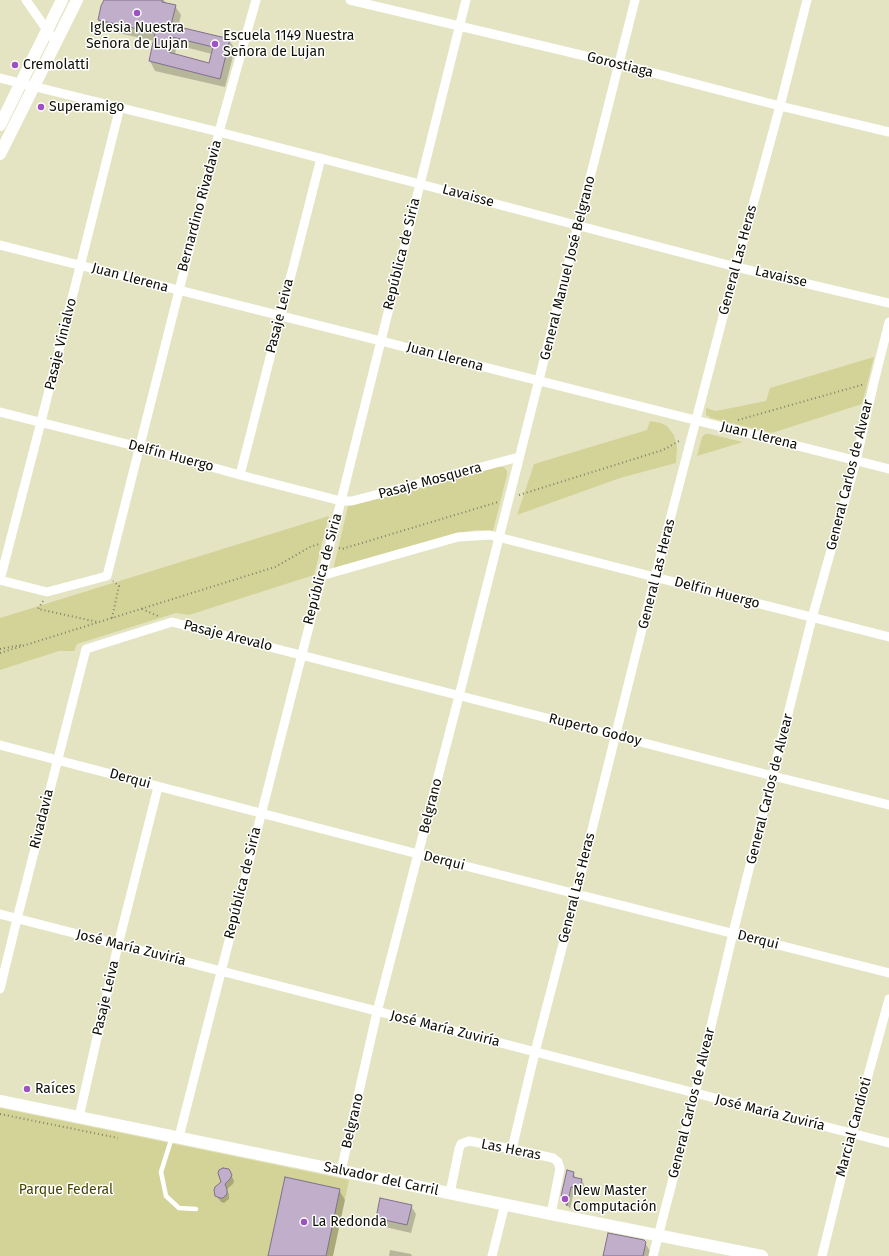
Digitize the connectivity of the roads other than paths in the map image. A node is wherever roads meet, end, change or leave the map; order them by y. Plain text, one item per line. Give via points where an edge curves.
1 (26, 0) edge
2 (62, 0) edge
3 (77, 0) edge
4 (256, 0) edge
5 (350, 0) edge
6 (466, 0) edge
7 (635, 0) edge
8 (807, 0) edge
9 (460, 26) junction
10 (48, 31) junction
11 (56, 43) junction
12 (619, 64) junction
13 (0, 78) edge
14 (21, 84) junction
15 (34, 87) junction
16 (780, 106) junction
17 (120, 108) junction
18 (0, 125) edge
19 (219, 132) junction
20 (889, 132) edge
21 (0, 154) edge
22 (321, 158) junction
23 (420, 184) junction
24 (578, 226) junction
25 (0, 245) edge
26 (81, 265) junction
27 (736, 267) junction
28 (178, 290) junction
29 (889, 303) edge
30 (280, 316) junction
31 (889, 322) edge
32 (380, 340) junction
33 (539, 382) junction
34 (0, 412) edge
35 (696, 420) junction
36 (41, 422) junction
37 (139, 447) junction
38 (519, 457) junction
39 (856, 460) junction
40 (889, 469) edge
41 (240, 475) junction
42 (341, 501) junction
43 (499, 536) junction
44 (321, 576) junction
45 (655, 577) junction
46 (0, 580) edge
47 (812, 618) junction
48 (889, 637) edge
49 (86, 649) joint
50 (301, 655) junction
51 (459, 696) junction
52 (616, 736) junction
53 (0, 744) edge
54 (58, 759) junction
55 (773, 776) junction
56 (158, 787) junction
57 (889, 805) edge
58 (261, 814) junction
59 (418, 854) junction
60 (576, 894) junction
61 (0, 914) edge
62 (17, 919) junction
63 (734, 933) junction
64 (118, 945) junction
65 (221, 971) junction
66 (889, 973) edge
67 (0, 989) edge
68 (889, 999) edge
69 (377, 1012) junction
70 (535, 1052) junction
71 (695, 1094) junction
72 (0, 1101) edge
73 (79, 1117) junction
74 (852, 1134) junction
75 (176, 1136) junction
76 (889, 1143) edge
77 (512, 1149) junction
78 (342, 1170) junction
79 (450, 1193) junction
80 (505, 1204) junction
81 (196, 1209) dead end
82 (551, 1214) junction
83 (658, 1235) junction
84 (492, 1256) edge
85 (653, 1256) edge
86 (762, 1256) edge
87 (822, 1256) edge

1 - 10 street
2 - 10 main road
3 - 11 main road
4 - 19 street, Bernardino Rivadavia
5 - 9 street, Gorostiaga
6 - 9 street, República de Siria
7 - 12 street, General Manuel José Belgrano
8 - 16 street, General Las Heras
9 - 12 street, Gorostiaga
9 - 23 street, República de Siria
10 - 11 street
10 - 14 main road
11 - 15 main road
12 - 16 street, Gorostiaga
12 - 24 street, General Manuel José Belgrano
13 - 14 street, Lavaisse
14 - 15 street, Lavaisse
14 - 18 main road
15 - 17 street, Lavaisse
15 - 21 main road
16 - 20 street, Gorostiaga
16 - 27 street, General Las Heras
17 - 19 street, Lavaisse
17 - 26 street, Pasaje Vinialvo
19 - 22 street, Lavaisse
19 - 28 street, Bernardino Rivadavia
22 - 23 street, Lavaisse
22 - 30 street, Pasaje Leiva
23 - 24 street, Lavaisse
23 - 32 street, República de Siria
24 - 27 street, Lavaisse
24 - 33 street, General Manuel José Belgrano
25 - 26 street, Juan Llerena
26 - 28 street, Juan Llerena
26 - 36 street, Pasaje Vinialvo
27 - 29 street, Lavaisse
27 - 35 street, General Las Heras
28 - 30 street, Juan Llerena
28 - 37 street, Bernardino Rivadavia
30 - 32 street, Juan Llerena
30 - 41 street, Pasaje Leiva
31 - 39 street, General Carlos de Alvear
32 - 33 street, Juan Llerena
32 - 42 street, República de Siria
33 - 35 street, Juan Llerena
33 - 38 street, General Manuel José Belgrano
34 - 36 street, Delfín Huergo
35 - 39 street, Juan Llerena
35 - 45 street, General Las Heras
36 - 37 street, Delfín Huergo
36 - 46 street, Pasaje Vinialvo
37 - 41 street, Delfín Huergo
37 - 46 street, Bernardino Rivadavia via 106,576 47,592
38 - 42 street, Pasaje Mosquera via 352,502
38 - 43 street, General Manuel José Belgrano
39 - 40 street, Juan Llerena
39 - 47 street, General Carlos de Alvear
41 - 42 street, Delfín Huergo
42 - 44 street, República de Siria
43 - 44 street via 490,534 458,537
43 - 45 street, Delfín Huergo
43 - 51 street, Belgrano
44 - 50 street, República de Siria
45 - 47 street, Delfín Huergo
45 - 52 street, General Las Heras
47 - 48 street, Delfín Huergo
47 - 55 street, General Carlos de Alvear
49 - 50 street, Pasaje Arevalo via 172,622
49 - 54 street, Rivadavia
50 - 51 street, Ruperto Godoy
50 - 58 street, República de Siria
51 - 52 street, Ruperto Godoy
51 - 59 street, Belgrano
52 - 55 street, Ruperto Godoy
52 - 60 street, General Las Heras
53 - 54 street, Derqui
54 - 56 street, Derqui
54 - 62 street, Rivadavia
55 - 57 street, Ruperto Godoy
55 - 63 street, General Carlos de Alvear
56 - 58 street, Derqui
56 - 64 street, Pasaje Leiva
58 - 59 street, Derqui
58 - 65 street, República de Siria
59 - 60 street, Derqui
59 - 69 street, Belgrano
60 - 63 street, Derqui
60 - 70 street, General Las Heras
61 - 62 street, José María Zuviría
62 - 64 street, José María Zuviría
62 - 67 street, Rivadavia
63 - 66 street, Derqui
63 - 71 street, General Carlos de Alvear
64 - 65 street, José María Zuviría
64 - 73 street, Pasaje Leiva
65 - 69 street, José María Zuviría
65 - 75 street, República de Siria
68 - 74 street, Marcial Candioti
69 - 70 street, José María Zuviría
69 - 78 street, Belgrano
70 - 71 street, José María Zuviría
70 - 77 street, General Las Heras
71 - 74 street, José María Zuviría
71 - 83 street, General Carlos de Alvear
72 - 73 main road, Salvador del Carril
73 - 75 main road, Salvador del Carril
74 - 76 street, José María Zuviría
74 - 87 street, Marcial Candioti
75 - 78 main road, Salvador del Carril
75 - 81 lane via 161,1172 166,1196 179,1208
77 - 79 street, Las Heras via 470,1141 461,1144
77 - 82 street, Las Heras via 553,1158 558,1162 560,1169
78 - 79 main road, Salvador del Carril
79 - 80 main road, Salvador del Carril
80 - 82 main road, Salvador del Carril
80 - 84 street
82 - 83 main road, Salvador del Carril
83 - 85 street, General Carlos de Alvear
83 - 86 main road, Salvador del Carril

